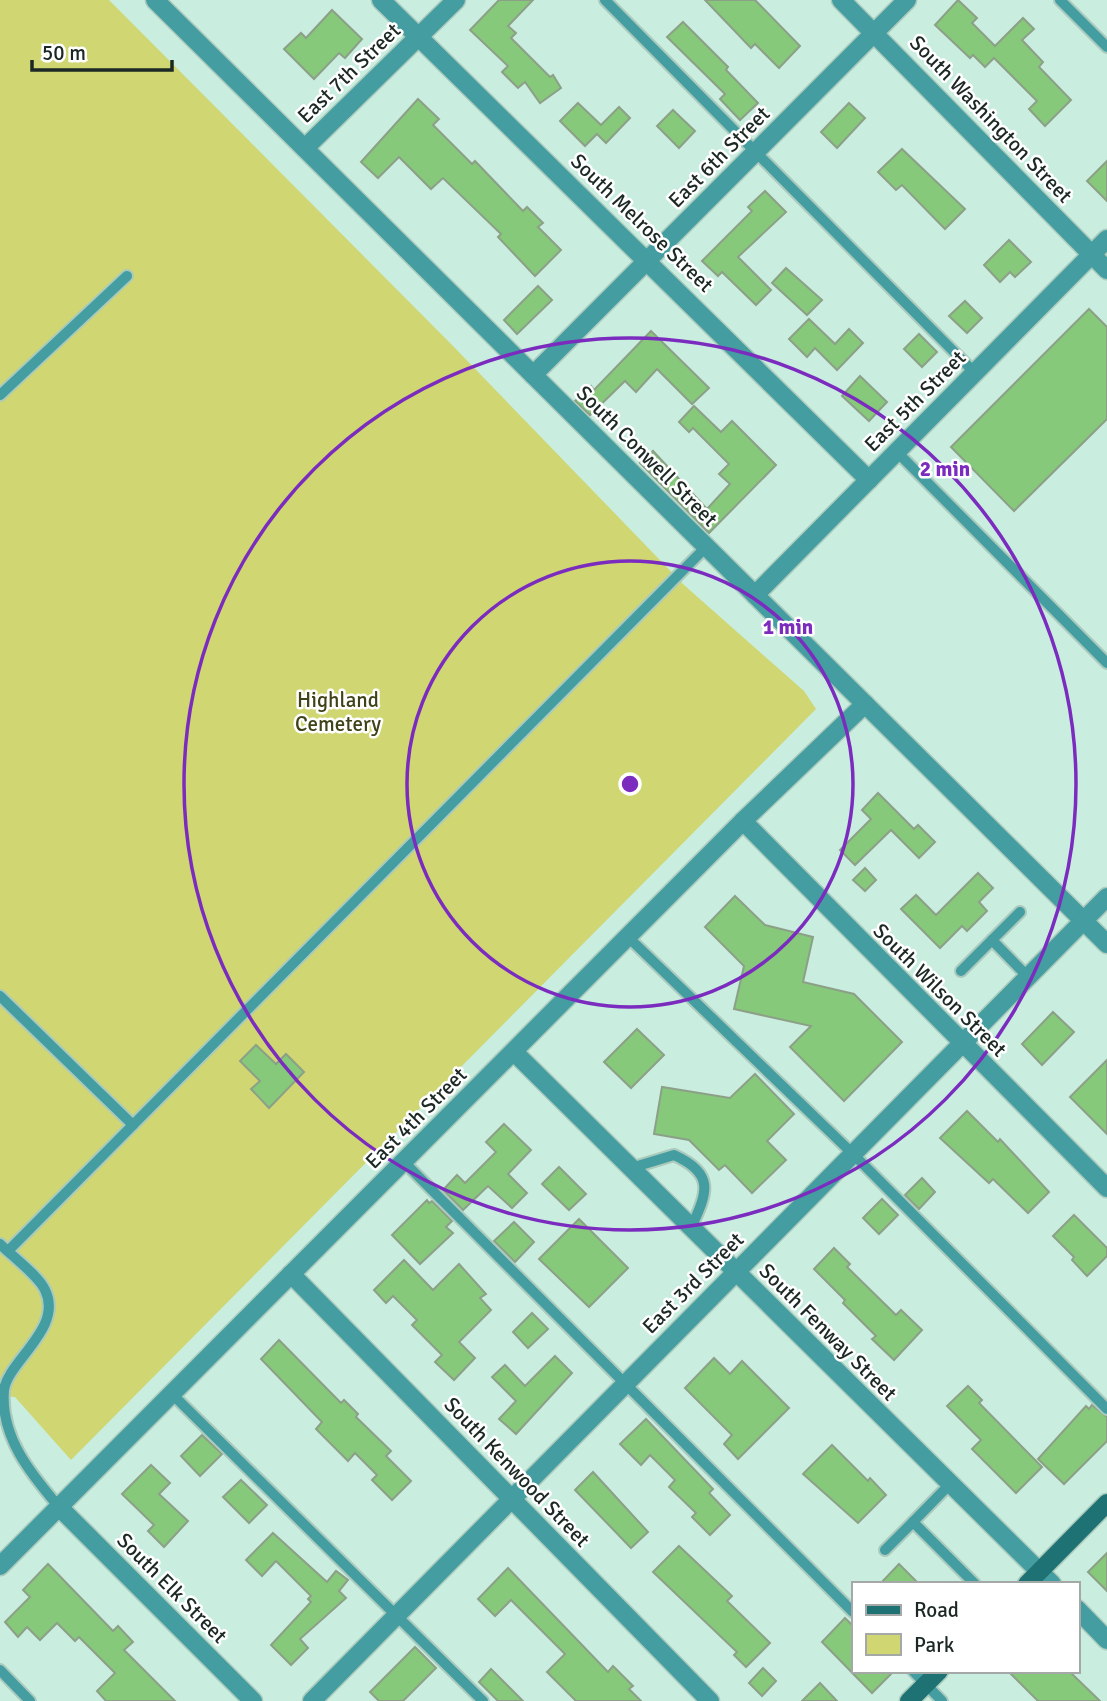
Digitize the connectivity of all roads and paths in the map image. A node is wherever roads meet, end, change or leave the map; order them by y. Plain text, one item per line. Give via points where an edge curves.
1 (155, 0) edge
2 (381, 0) edge
3 (456, 0) edge
4 (605, 0) edge
5 (841, 0) edge
6 (907, 0) edge
7 (1060, 0) edge
8 (875, 33) junction
9 (418, 37) junction
10 (1107, 47) edge
11 (305, 148) junction
12 (756, 152) junction
13 (1107, 239) edge
14 (1092, 255) junction
15 (648, 260) junction
16 (1107, 270) edge
17 (127, 276) dead end
18 (975, 373) junction
19 (533, 375) junction
20 (0, 395) edge
21 (897, 452) junction
22 (869, 480) junction
23 (706, 547) junction
24 (755, 595) junction
25 (1107, 645) edge
26 (1098, 654) junction
27 (1107, 663) edge
28 (865, 704) junction
29 (743, 821) junction
30 (1107, 897) edge
31 (1020, 912) dead end
32 (1083, 920) junction
33 (628, 937) junction
34 (992, 940) junction
35 (1107, 944) edge
36 (961, 971) dead end
37 (1027, 975) junction
38 (0, 996) edge
39 (960, 1043) junction
40 (514, 1052) junction
41 (133, 1125) junction
42 (852, 1153) junction
43 (404, 1161) junction
44 (631, 1168) junction
45 (1107, 1188) edge
46 (691, 1228) junction
47 (4, 1247) edge
48 (736, 1273) junction
49 (291, 1274) junction
50 (625, 1383) junction
51 (172, 1394) junction
52 (1107, 1409) edge
53 (950, 1484) junction
54 (512, 1499) junction
55 (1107, 1503) edge
56 (59, 1507) junction
57 (913, 1522) junction
58 (885, 1550) dead end
59 (0, 1566) edge
60 (1039, 1579) edge
61 (973, 1582) edge
62 (852, 1611) edge
63 (1079, 1611) edge
64 (397, 1616) junction
65 (1107, 1640) edge
66 (0, 1670) edge
67 (914, 1673) edge
68 (937, 1673) edge
69 (926, 1684) junction
70 (30, 1701) edge
71 (253, 1701) edge
72 (312, 1701) edge
73 (483, 1701) edge
74 (710, 1701) edge
75 (909, 1701) edge
76 (942, 1701) edge

1 - 11 street, South Conwell Street
2 - 9 street, South Melrose Street
3 - 9 street, East 7th Street
4 - 12 lane
5 - 8 street, South Washington Street
6 - 8 street, East 6th Street
7 - 10 lane
8 - 12 street, East 6th Street
8 - 14 street, South Washington Street
9 - 11 street, East 7th Street
9 - 15 street, South Melrose Street
11 - 19 street, South Conwell Street
12 - 15 street, East 6th Street
12 - 18 lane
13 - 14 street, East 5th Street
14 - 16 street, South Washington Street
14 - 18 street, East 5th Street
15 - 19 street, East 6th Street
15 - 22 street, South Melrose Street
17 - 20 lane
18 - 21 street, East 5th Street
19 - 23 street, South Conwell Street
21 - 22 street, East 5th Street
21 - 26 lane
22 - 24 street, East 5th Street
23 - 24 street, South Conwell Street
23 - 41 lane
24 - 28 street, South Conwell Street
25 - 26 lane
26 - 27 lane
28 - 29 street, East 4th Street
28 - 32 street, South Conwell Street
29 - 33 street, East 4th Street
29 - 39 street, South Wilson Street
30 - 32 street, East 3rd Street
31 - 34 lane
32 - 35 street, South Conwell Street
32 - 37 street, East 3rd Street
33 - 40 street, East 4th Street
33 - 42 lane
34 - 36 lane
34 - 37 lane
37 - 39 street, East 3rd Street
38 - 41 lane
39 - 42 street, East 3rd Street
39 - 45 street, South Wilson Street
40 - 43 street, East 4th Street
40 - 44 street, South Fenway Street
41 - 47 lane
42 - 48 street, East 3rd Street
42 - 52 lane
43 - 49 street, East 4th Street
43 - 50 lane
44 - 46 street, South Fenway Street
44 - 46 lane via 674,1155 690,1163 706,1186
46 - 48 street, South Fenway Street
47 - 56 lane via 45,1290 48,1311 41,1334 4,1387 4,1418 21,1463
48 - 50 street, East 3rd Street
48 - 53 street, South Fenway Street
49 - 51 street, East 4th Street
49 - 54 street, South Kenwood Street
50 - 54 street, East 3rd Street
50 - 62 lane
51 - 56 street, East 4th Street
51 - 64 lane
53 - 57 lane
53 - 60 street, South Fenway Street
54 - 64 street, East 3rd Street
54 - 74 street, South Kenwood Street
55 - 60 main road
56 - 59 street, East 4th Street
56 - 71 street, South Elk Street
57 - 58 lane
57 - 61 lane
63 - 65 street
64 - 72 street, East 3rd Street
64 - 73 lane
66 - 70 lane
67 - 69 lane
68 - 69 main road
69 - 75 main road
69 - 76 lane

